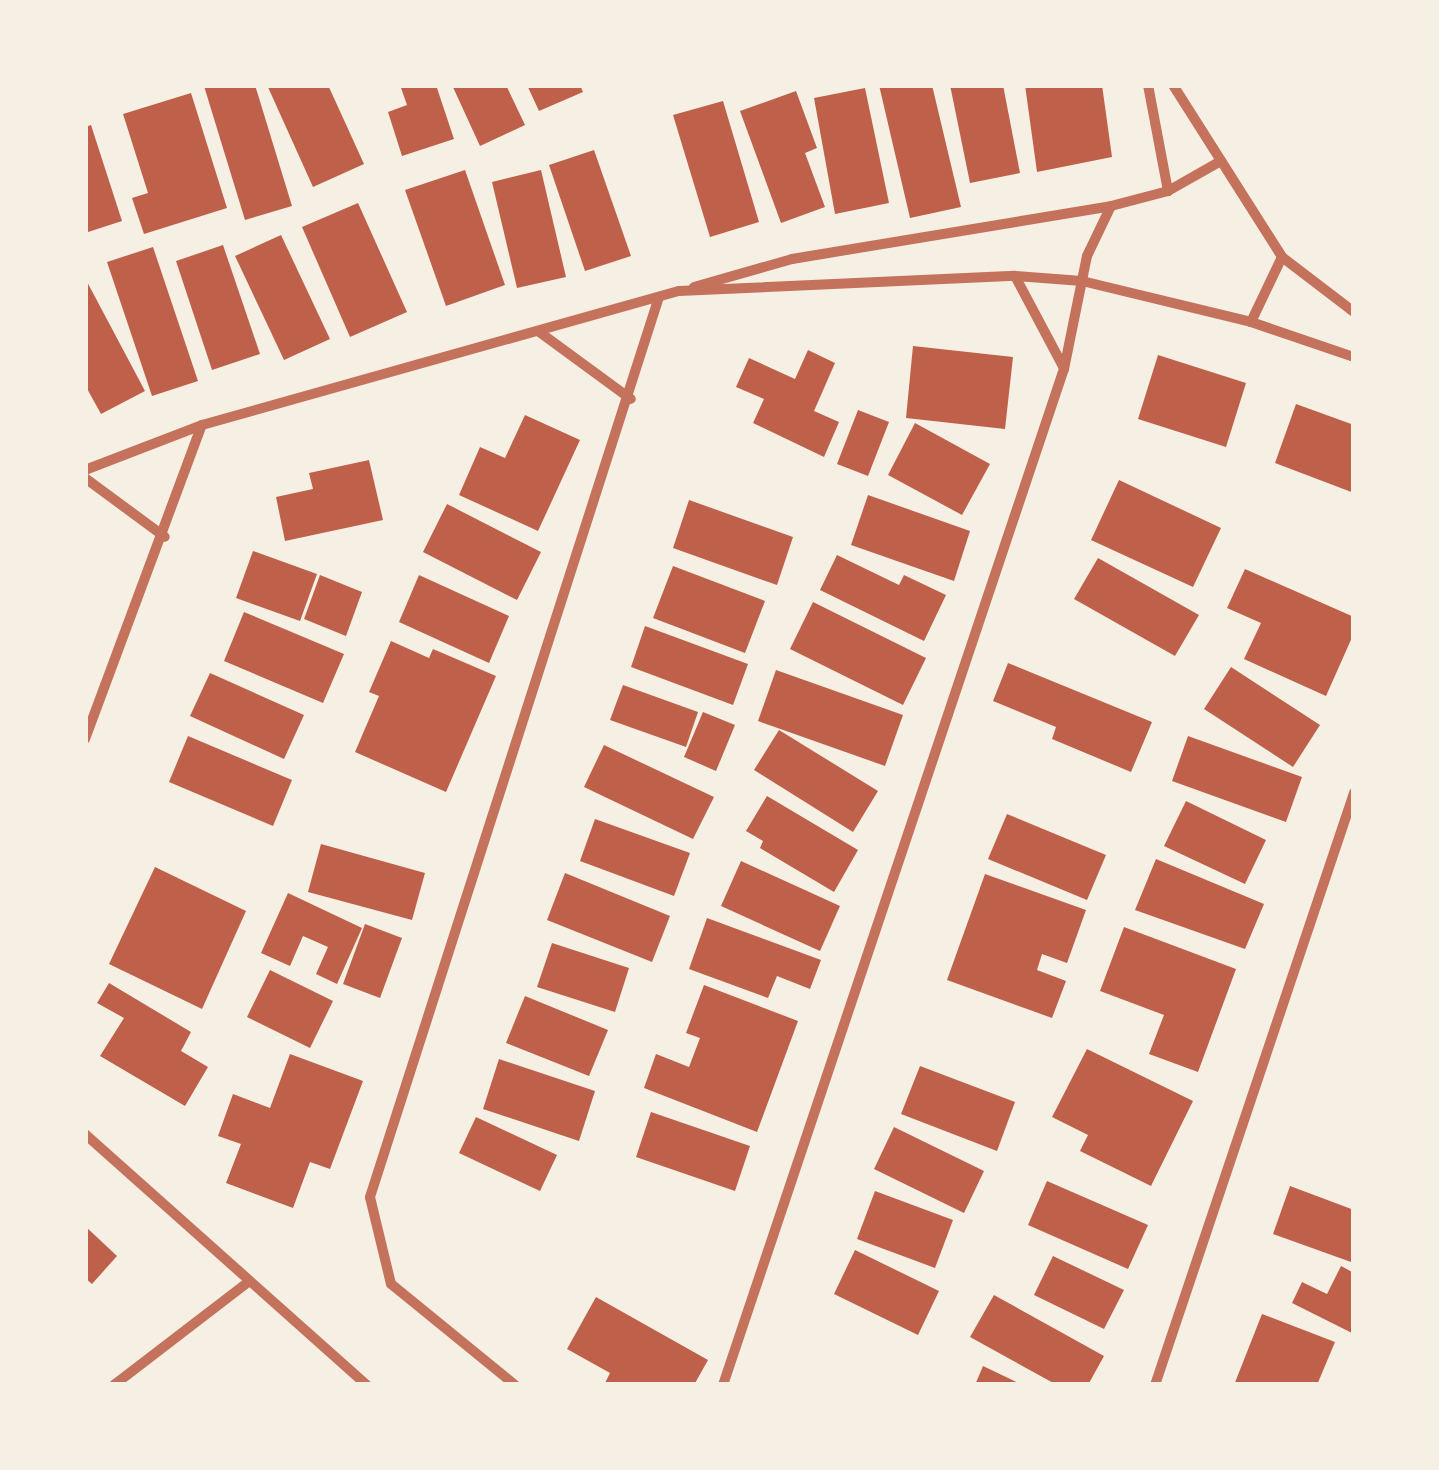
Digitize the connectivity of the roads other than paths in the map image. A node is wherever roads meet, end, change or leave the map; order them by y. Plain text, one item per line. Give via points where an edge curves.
1 (1148, 85) edge
2 (1174, 85) edge
3 (1221, 161) junction
4 (1168, 191) junction
5 (1111, 206) junction
6 (1282, 257) junction
7 (1014, 276) junction
8 (1082, 282) junction
9 (679, 292) junction
10 (659, 297) junction
11 (1354, 312) edge
12 (1252, 322) junction
13 (538, 332) junction
14 (1354, 358) edge
15 (1064, 369) junction
16 (631, 400) junction
17 (202, 424) junction
18 (85, 470) edge
19 (85, 478) edge
20 (165, 537) junction
21 (85, 739) edge
22 (1354, 793) edge
23 (85, 1134) edge
24 (248, 1282) junction
25 (114, 1385) edge
26 (368, 1385) edge
27 (514, 1385) edge
28 (723, 1385) edge
29 (1154, 1385) edge

1 - 4 street
2 - 3 street
3 - 4 street
3 - 6 street
4 - 5 street
5 - 8 street
5 - 9 street via 792,258
6 - 11 street
6 - 12 street
7 - 8 street
7 - 9 street
7 - 15 street
8 - 12 street
8 - 15 street
9 - 10 street
10 - 13 street
10 - 16 street
12 - 14 street
13 - 16 street
13 - 17 street
15 - 28 street
16 - 27 street via 370,1197 391,1284
17 - 18 street
17 - 20 street
19 - 20 street
20 - 21 street
22 - 29 street
23 - 24 street
24 - 25 street
24 - 26 street

